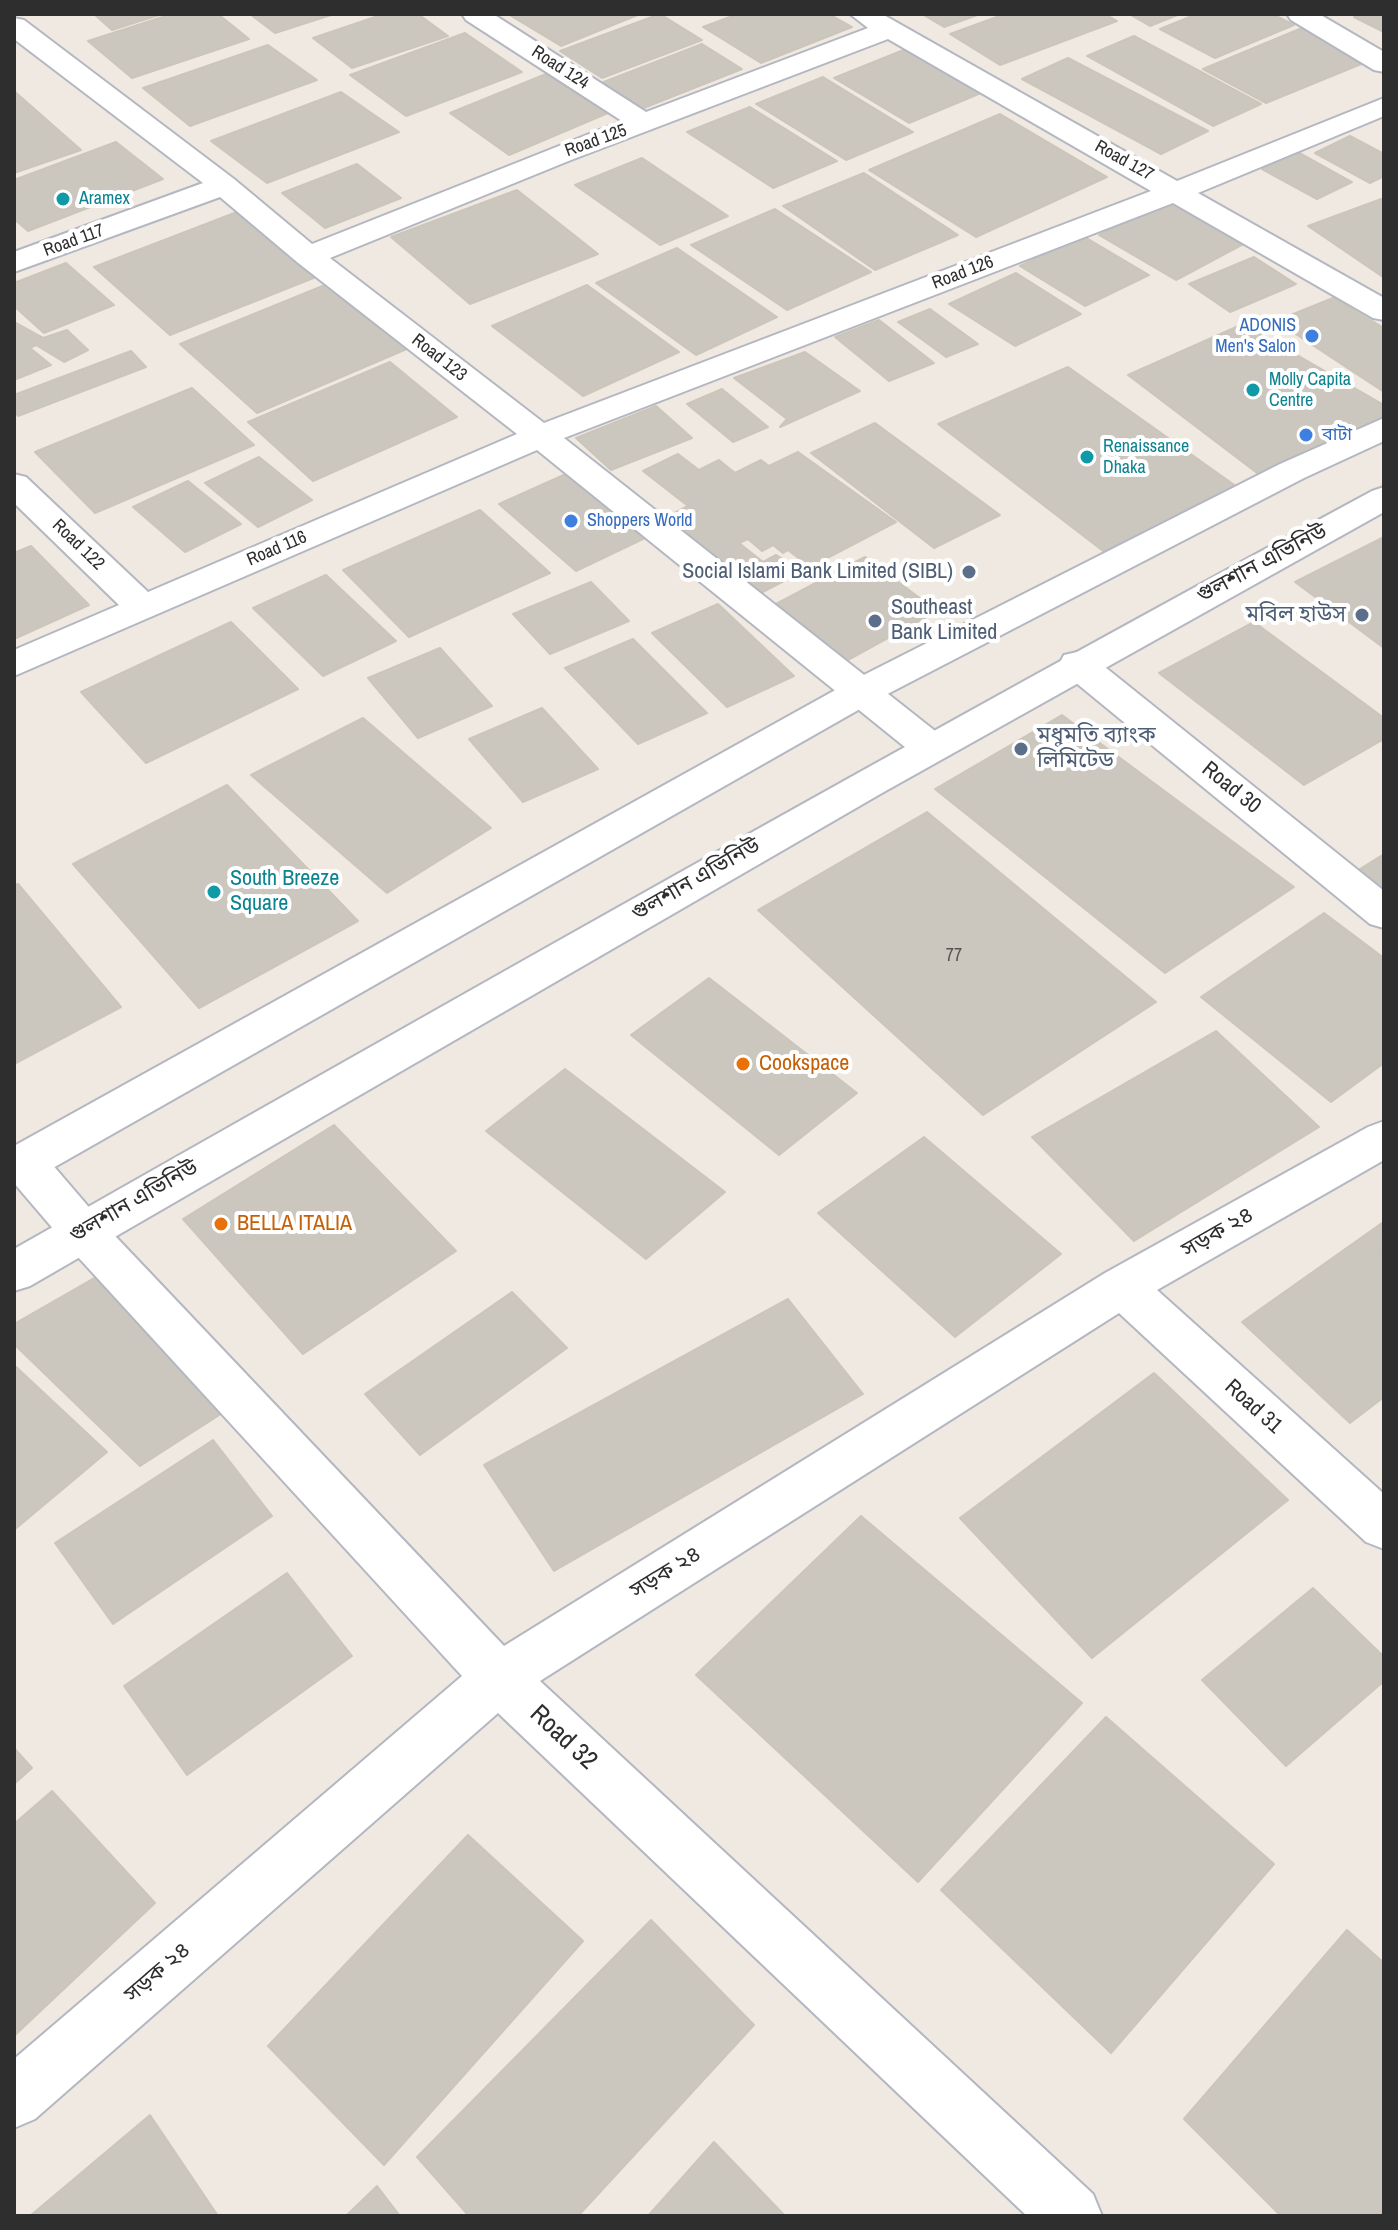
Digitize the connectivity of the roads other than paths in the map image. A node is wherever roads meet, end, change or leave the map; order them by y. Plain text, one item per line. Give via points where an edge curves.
1 (475, 14) edge
2 (1300, 14) edge
3 (875, 22) edge
4 (14, 26) edge
5 (1384, 64) edge
6 (1384, 106) edge
7 (644, 123) junction
8 (224, 185) junction
9 (1177, 191) junction
10 (308, 256) junction
11 (14, 263) edge
12 (1384, 311) edge
13 (1384, 428) edge
14 (540, 436) junction
15 (14, 484) edge
16 (1384, 498) edge
17 (142, 607) junction
18 (14, 664) edge
19 (1077, 664) junction
20 (861, 692) junction
21 (930, 747) junction
22 (1384, 913) edge
23 (1384, 1139) edge
24 (19, 1165) edge
25 (83, 1232) junction
26 (14, 1272) edge
27 (1122, 1287) junction
28 (1384, 1526) edge
29 (499, 1678) junction
30 (14, 2098) edge
31 (1071, 2216) edge

1 - 7 street, Road 124
2 - 5 street
3 - 7 street, Road 125
3 - 9 street, Road 127
4 - 8 street, Road 123
6 - 9 street, Road 126
7 - 10 street, Road 125
8 - 10 street, Road 123
8 - 11 street, Road 117
9 - 12 street, Road 127
9 - 14 street, Road 126
10 - 14 street, Road 123
13 - 20 street
14 - 17 street, Road 116
14 - 20 street, Road 123
15 - 17 street, Road 122
16 - 19 street, গুলশান এভিনিউ
17 - 18 street, Road 116
19 - 21 street, গুলশান এভিনিউ
19 - 22 street, Road 30
20 - 21 street, Road 123
20 - 24 street
21 - 25 street, গুলশান এভিনিউ
23 - 27 street, সড়ক ২৪
24 - 25 street, Road 32
25 - 26 street, গুলশান এভিনিউ
25 - 29 street, Road 32
27 - 28 street, Road 31
27 - 29 street, সড়ক ২৪
29 - 30 street, সড়ক ২৪
29 - 31 street, Road 32

